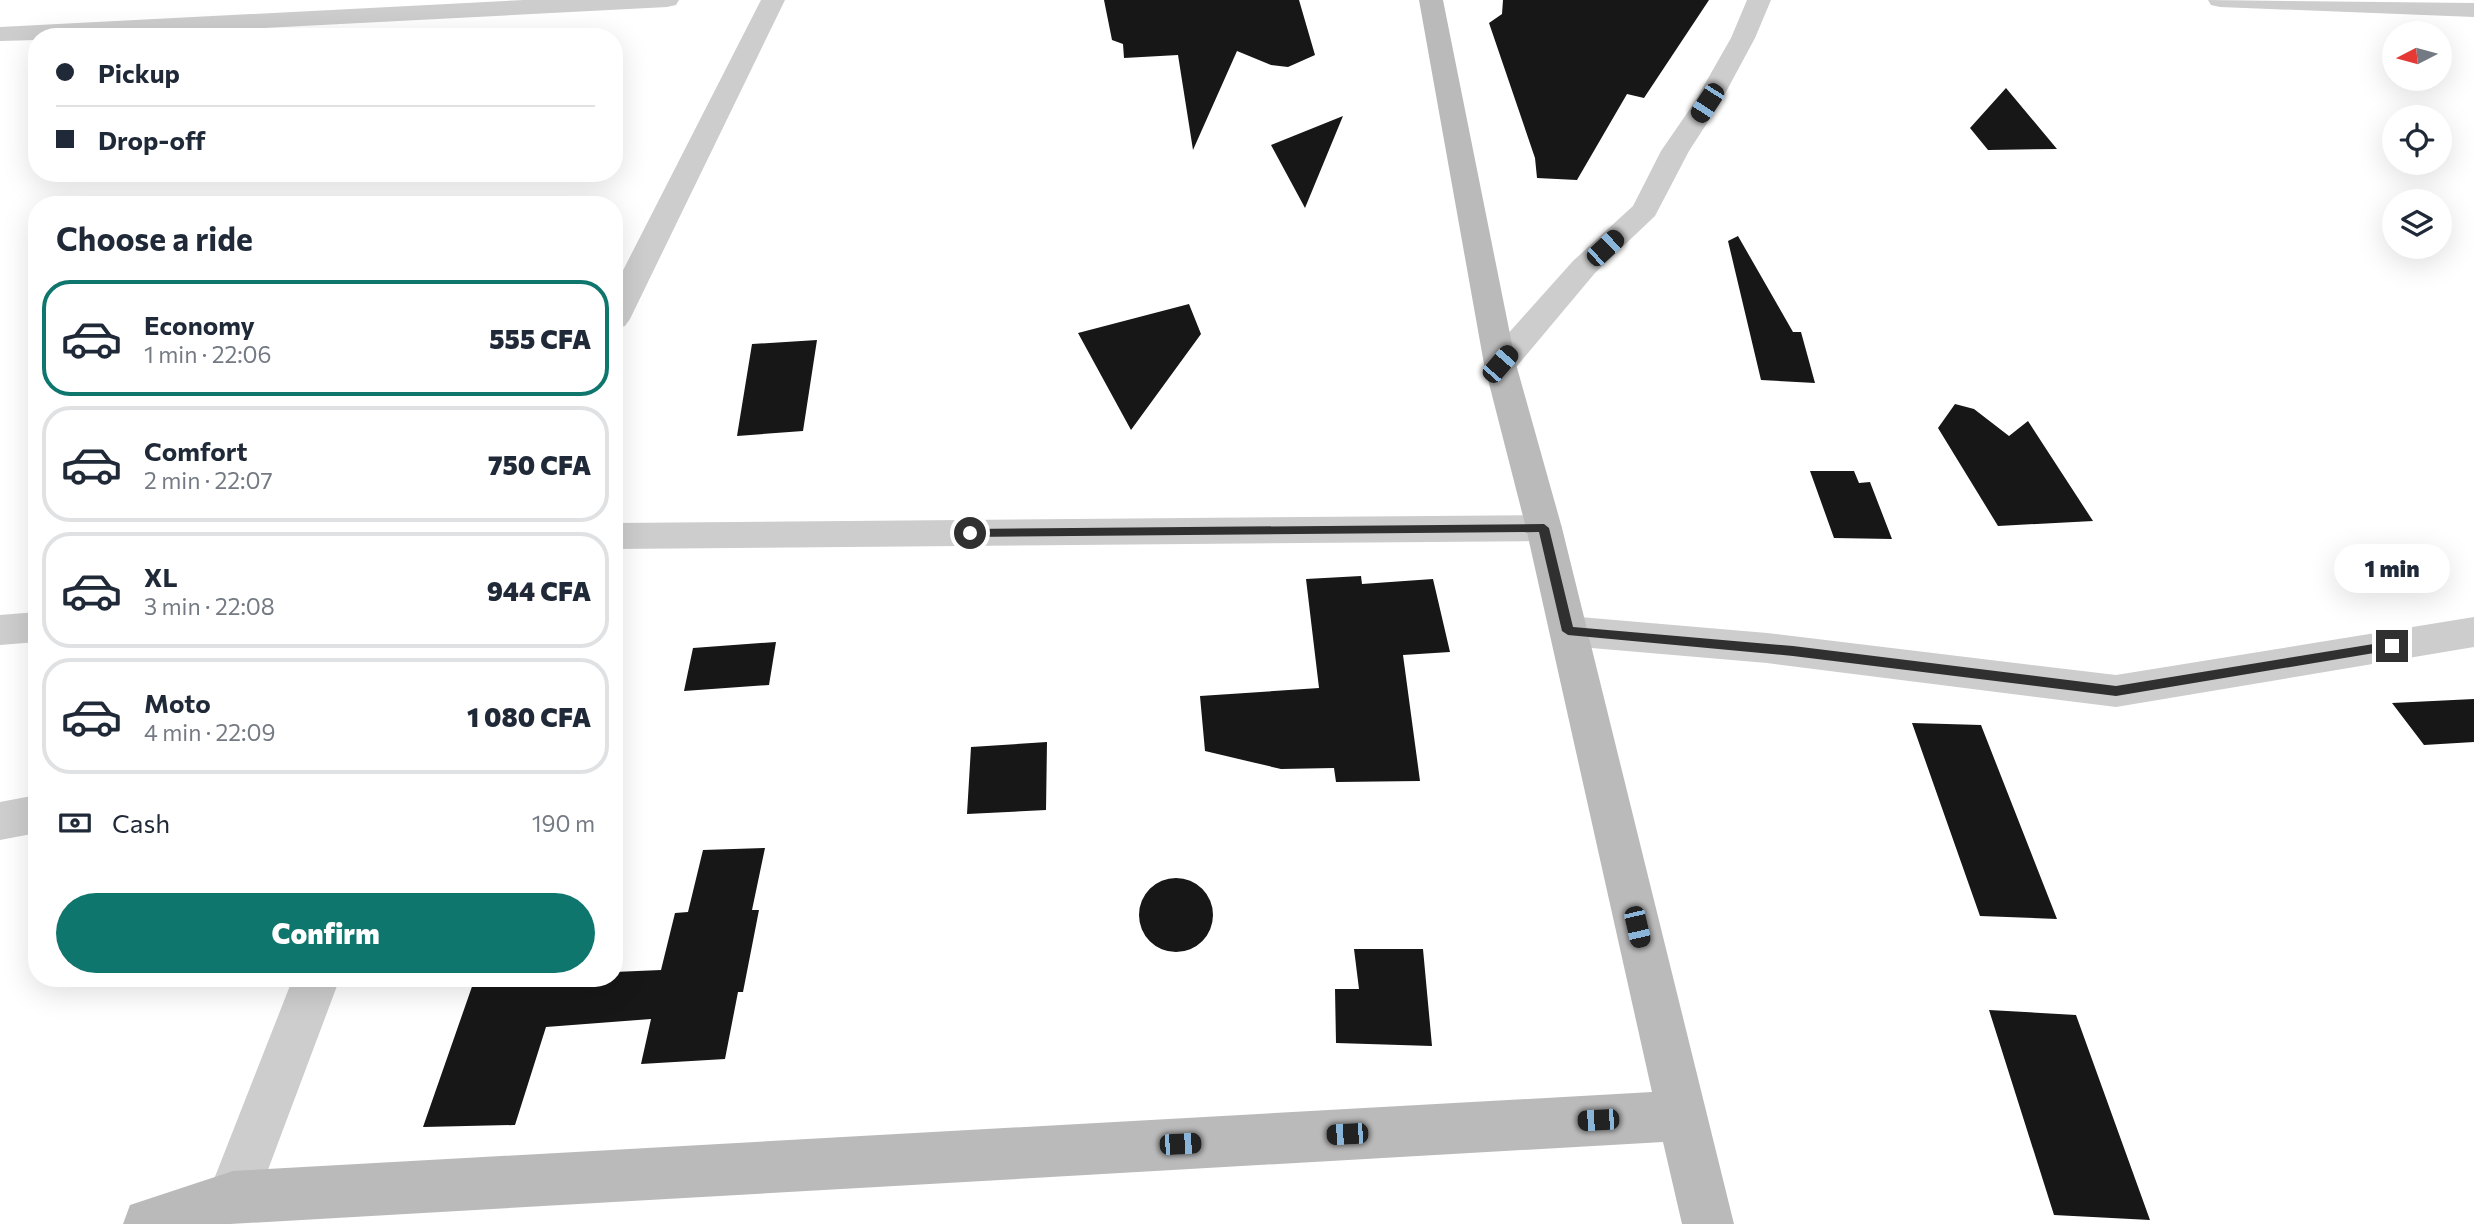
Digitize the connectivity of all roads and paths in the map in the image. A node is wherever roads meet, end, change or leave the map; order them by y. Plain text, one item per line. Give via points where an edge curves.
1 (667, 0) edge
2 (773, 0) edge
3 (1431, 0) edge
4 (1759, 0) edge
5 (2220, 0) edge
6 (2474, 10) edge
7 (118, 28) edge
8 (28, 33) edge
9 (0, 34) edge
10 (623, 301) edge
11 (1500, 364) junction
12 (1544, 528) junction
13 (623, 536) edge
14 (28, 627) edge
15 (0, 629) edge
16 (1568, 631) junction
17 (2474, 632) edge
18 (28, 816) edge
19 (0, 821) edge
20 (314, 987) edge
21 (1682, 1116) junction
22 (233, 1197) junction
23 (149, 1224) edge
24 (1708, 1224) edge

1 - 7 street
2 - 10 street
3 - 11 main road
4 - 11 street via 1725,71 1645,210 1584,267
5 - 6 street
8 - 9 street
11 - 12 main road
12 - 13 street
12 - 16 main road
14 - 15 street
16 - 17 street via 1795,651 2116,691
16 - 21 main road
18 - 19 street
20 - 22 street
21 - 22 main road
21 - 24 main road
22 - 23 main road

